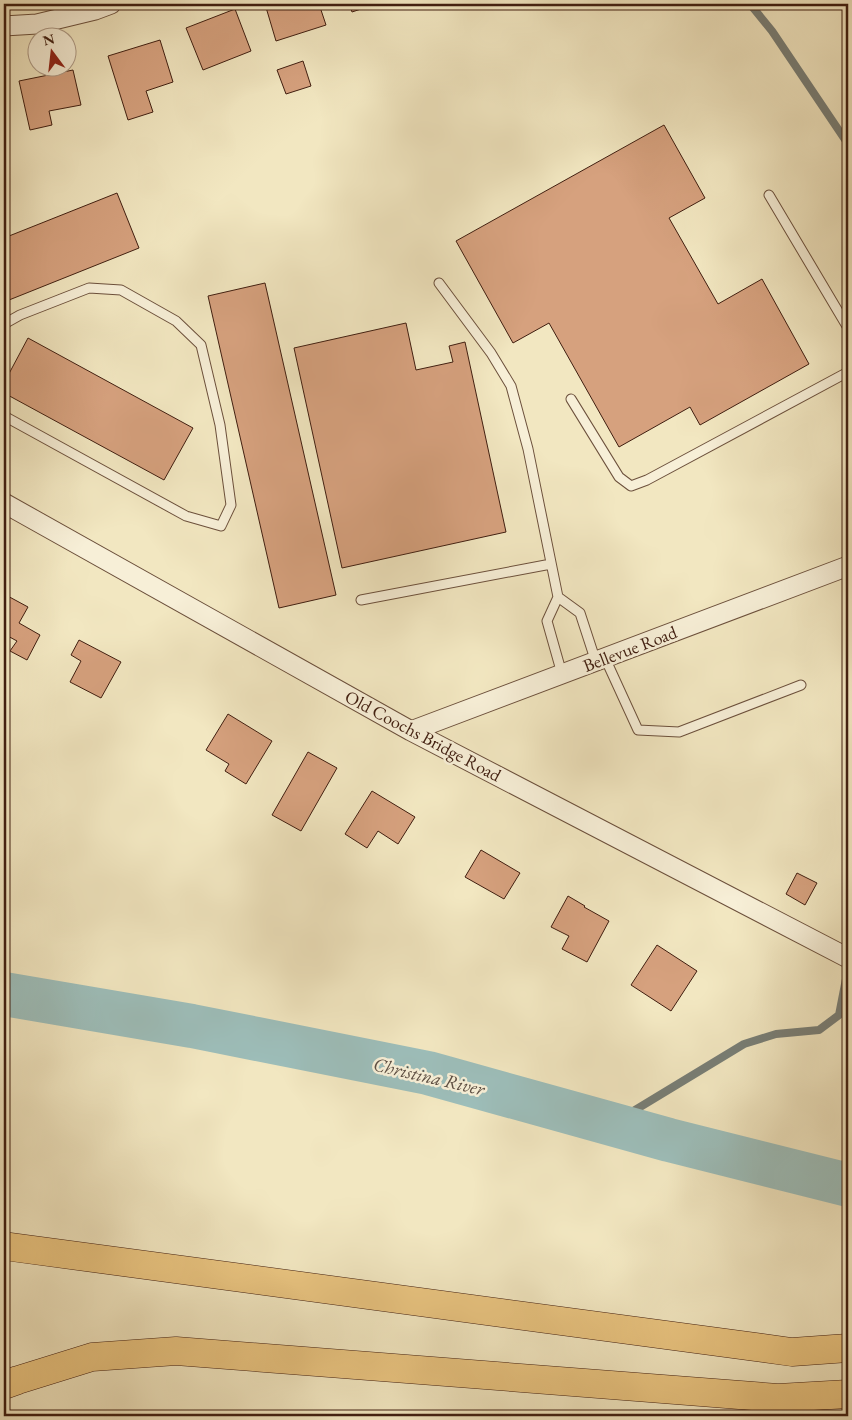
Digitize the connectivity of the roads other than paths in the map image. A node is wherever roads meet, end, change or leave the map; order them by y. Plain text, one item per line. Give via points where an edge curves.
1 (111, 4) edge
2 (4, 26) edge
3 (769, 195) dead end
4 (439, 283) dead end
5 (4, 324) edge
6 (848, 328) edge
7 (848, 372) edge
8 (571, 399) dead end
9 (4, 416) edge
10 (4, 502) edge
11 (551, 564) junction
12 (848, 566) edge
13 (558, 597) junction
14 (361, 600) dead end
15 (600, 660) junction
16 (562, 674) junction
17 (801, 685) dead end
18 (412, 731) junction
19 (848, 958) edge
20 (4, 1246) edge
21 (848, 1348) edge
22 (11, 1382) edge
23 (848, 1394) edge

1 - 2 street via 37,24
3 - 6 lane
4 - 11 lane via 492,353 511,386 528,449
5 - 9 lane via 89,288 121,290 176,321 201,345 220,425 231,505 221,526 186,516
7 - 8 lane via 631,486 619,477
10 - 18 street, Old Coochs Bridge Road
11 - 13 lane
11 - 14 lane
12 - 15 street, Bellevue Road
13 - 15 lane via 580,613
13 - 16 lane via 547,622
15 - 16 street, Bellevue Road
15 - 17 lane via 638,730 679,732
16 - 18 street, Bellevue Road
18 - 19 street, Old Coochs Bridge Road
20 - 21 highway via 792,1352
22 - 23 highway via 92,1357 176,1351 778,1398

